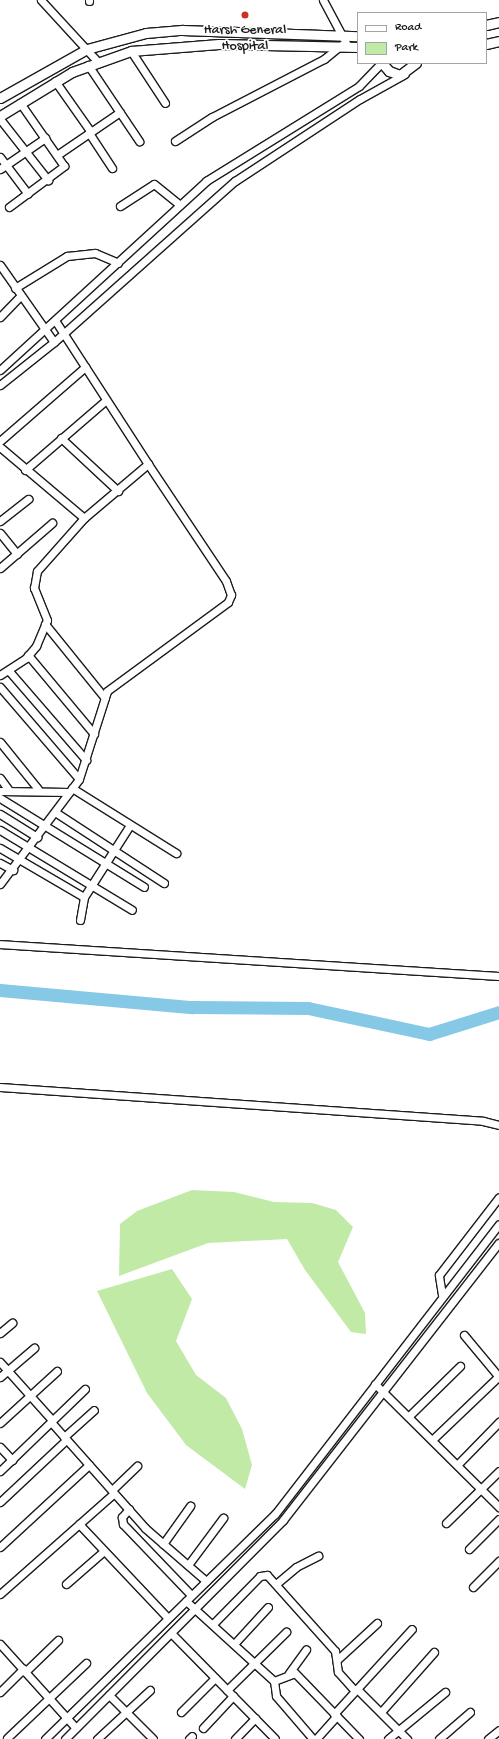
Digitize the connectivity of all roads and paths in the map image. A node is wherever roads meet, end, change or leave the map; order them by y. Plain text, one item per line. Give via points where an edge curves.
1 (41, 0) edge
2 (323, 0) edge
3 (499, 22) edge
4 (487, 25) edge
5 (357, 36) edge
6 (343, 41) junction
7 (499, 41) edge
8 (487, 44) edge
9 (357, 47) edge
10 (87, 49) junction
11 (131, 51) junction
12 (97, 61) junction
13 (381, 64) edge
14 (383, 64) edge
15 (422, 64) edge
16 (88, 65) junction
17 (411, 69) edge
18 (55, 81) junction
19 (0, 98) edge
20 (20, 103) junction
21 (165, 103) dead end
22 (120, 112) junction
23 (0, 116) edge
24 (0, 119) edge
25 (90, 133) junction
26 (45, 138) junction
27 (139, 141) dead end
28 (175, 141) dead end
29 (26, 150) junction
30 (57, 155) junction
31 (0, 157) edge
32 (3, 166) edge
33 (112, 168) dead end
34 (48, 180) junction
35 (28, 194) junction
36 (180, 205) junction
37 (120, 206) dead end
38 (9, 207) dead end
39 (118, 264) junction
40 (0, 265) edge
41 (15, 288) junction
42 (20, 296) junction
43 (0, 317) edge
44 (56, 322) junction
45 (47, 331) junction
46 (64, 333) junction
47 (54, 342) junction
48 (85, 367) junction
49 (0, 370) edge
50 (0, 385) edge
51 (106, 400) junction
52 (61, 438) junction
53 (0, 441) edge
54 (0, 447) edge
55 (148, 464) junction
56 (25, 470) junction
57 (118, 491) junction
58 (28, 499) dead end
59 (84, 518) junction
60 (0, 521) edge
61 (52, 523) dead end
62 (0, 533) edge
63 (16, 554) junction
64 (0, 568) edge
65 (45, 624) junction
66 (28, 655) junction
67 (10, 671) junction
68 (0, 675) edge
69 (0, 686) edge
70 (105, 698) junction
71 (94, 734) junction
72 (0, 742) edge
73 (86, 760) junction
74 (0, 778) edge
75 (79, 779) junction
76 (8, 789) junction
77 (38, 790) junction
78 (71, 790) junction
79 (0, 791) edge
80 (0, 798) edge
81 (55, 812) junction
82 (0, 814) edge
83 (46, 825) junction
84 (130, 825) junction
85 (0, 830) edge
86 (37, 837) junction
87 (0, 848) edge
88 (29, 848) junction
89 (114, 850) junction
90 (176, 853) dead end
91 (21, 859) junction
92 (0, 862) edge
93 (106, 863) junction
94 (13, 870) junction
95 (164, 883) dead end
96 (0, 884) edge
97 (92, 885) junction
98 (144, 887) dead end
99 (84, 896) junction
100 (132, 910) dead end
101 (80, 920) dead end
102 (0, 944) edge
103 (499, 976) edge
104 (0, 1088) edge
105 (499, 1125) edge
106 (499, 1197) edge
107 (499, 1224) edge
108 (499, 1243) edge
109 (441, 1297) junction
110 (12, 1323) dead end
111 (0, 1333) edge
112 (464, 1335) dead end
113 (34, 1348) dead end
114 (0, 1362) edge
115 (460, 1366) dead end
116 (8, 1370) junction
117 (56, 1371) dead end
118 (499, 1376) edge
119 (0, 1378) edge
120 (374, 1384) junction
121 (85, 1389) dead end
122 (383, 1392) junction
123 (30, 1395) junction
124 (94, 1410) dead end
125 (410, 1415) junction
126 (51, 1421) junction
127 (499, 1422) edge
128 (0, 1423) edge
129 (65, 1438) junction
130 (433, 1439) junction
131 (0, 1447) edge
132 (12, 1460) junction
133 (458, 1464) junction
134 (89, 1465) junction
135 (137, 1466) dead end
136 (0, 1471) edge
137 (499, 1471) edge
138 (482, 1489) junction
139 (113, 1491) junction
140 (0, 1502) edge
141 (190, 1506) dead end
142 (499, 1507) edge
143 (128, 1509) junction
144 (223, 1518) dead end
145 (499, 1519) edge
146 (446, 1523) dead end
147 (79, 1524) junction
148 (163, 1544) junction
149 (0, 1547) edge
150 (468, 1549) dead end
151 (104, 1551) junction
152 (318, 1556) dead end
153 (499, 1561) edge
154 (188, 1565) junction
155 (206, 1581) junction
156 (66, 1584) dead end
157 (276, 1584) junction
158 (473, 1587) dead end
159 (0, 1594) edge
160 (189, 1598) junction
161 (268, 1607) dead end
162 (195, 1609) junction
163 (168, 1618) junction
164 (377, 1622) dead end
165 (213, 1624) junction
166 (412, 1629) dead end
167 (286, 1632) dead end
168 (172, 1633) junction
169 (58, 1640) dead end
170 (0, 1644) edge
171 (234, 1644) junction
172 (306, 1650) dead end
173 (434, 1652) dead end
174 (338, 1659) junction
175 (86, 1663) dead end
176 (256, 1663) junction
177 (24, 1670) junction
178 (289, 1673) junction
179 (215, 1678) junction
180 (274, 1681) junction
181 (150, 1690) dead end
182 (227, 1690) junction
183 (356, 1690) junction
184 (0, 1692) edge
185 (445, 1692) dead end
186 (109, 1695) junction
187 (233, 1696) junction
188 (50, 1699) junction
189 (126, 1712) junction
190 (181, 1712) dead end
191 (381, 1712) junction
192 (470, 1712) dead end
193 (335, 1715) junction
194 (66, 1718) junction
195 (255, 1718) junction
196 (76, 1728) junction
197 (203, 1728) dead end
198 (499, 1730) edge
199 (399, 1731) junction
200 (148, 1737) edge
201 (7, 1738) edge
202 (357, 1738) edge
203 (45, 1739) edge
204 (65, 1739) edge
205 (97, 1739) edge
206 (235, 1739) edge
207 (275, 1739) edge
208 (315, 1739) edge
209 (388, 1739) edge
210 (407, 1739) edge
211 (439, 1739) edge
212 (488, 1739) edge

1 - 10 street
2 - 6 street
3 - 4 main road
5 - 6 main road
6 - 9 main road
6 - 10 main road via 182,30 123,37
6 - 11 main road via 184,44
6 - 28 street via 324,60 212,117
7 - 8 main road
10 - 12 street
10 - 19 main road
11 - 12 main road
11 - 21 street
12 - 16 main road
13 - 36 street via 359,86 206,181
14 - 17 main road via 394,74
15 - 17 main road
16 - 18 main road
16 - 22 street
17 - 46 street via 234,181
18 - 20 main road
18 - 25 street
20 - 23 main road
20 - 26 street
22 - 25 street
22 - 27 street
24 - 29 street
25 - 30 street
25 - 33 street
26 - 29 street
26 - 30 street
29 - 32 street
29 - 34 street
30 - 34 street via 64,169
31 - 32 street
32 - 35 street
34 - 35 street
35 - 38 street
36 - 37 street via 154,184
36 - 39 street
39 - 41 street via 94,253 67,256
39 - 44 street
40 - 41 street
41 - 42 street
42 - 43 street
42 - 45 street
44 - 45 street
44 - 46 street
45 - 47 street
45 - 49 street
46 - 47 street
46 - 48 street
47 - 50 street
48 - 51 street
48 - 53 street
51 - 52 street
51 - 55 street
52 - 56 street
52 - 57 street
54 - 56 street
55 - 57 street
55 - 70 street via 226,581 230,594 223,607 107,691
56 - 59 street
57 - 59 street
58 - 60 street
59 - 65 street via 35,575 34,588 44,610
61 - 63 street
62 - 63 street
63 - 64 street
65 - 66 street
65 - 70 street
66 - 67 street
66 - 71 street
67 - 68 street
67 - 73 street
69 - 75 street
70 - 71 street
71 - 73 street
72 - 77 street
73 - 75 street
74 - 76 street
75 - 78 street
76 - 77 street
76 - 79 street
77 - 78 street
78 - 81 street
78 - 84 street
80 - 83 street
81 - 83 street
81 - 89 street
82 - 86 street
83 - 86 street
83 - 93 street
84 - 89 street
84 - 90 street
85 - 88 street
86 - 88 street
87 - 91 street
88 - 91 street
88 - 97 street
89 - 93 street
89 - 95 street
91 - 94 street
91 - 99 street
92 - 94 street
93 - 97 street
93 - 98 street
94 - 96 street
97 - 99 street
97 - 100 street
99 - 101 street
102 - 103 street
104 - 105 street via 483,1121
106 - 109 street via 439,1275
107 - 109 street
108 - 122 street
109 - 120 street
110 - 111 street
112 - 118 street
113 - 116 street
114 - 116 street
115 - 125 street
116 - 119 street
116 - 123 street
117 - 123 street
118 - 130 street
120 - 122 street
120 - 155 street via 276,1514
121 - 126 street
122 - 125 street
122 - 162 street via 283,1520
123 - 126 street
123 - 128 street
124 - 129 street
125 - 130 street
126 - 129 street
126 - 132 street
127 - 133 street
129 - 134 street
129 - 140 street
130 - 133 street
131 - 132 street
132 - 136 street
133 - 138 street
134 - 139 street
134 - 149 street
135 - 139 street
137 - 138 street
138 - 142 street
138 - 146 street
139 - 143 street
139 - 147 street
141 - 148 street
143 - 148 street
143 - 160 street via 122,1517 123,1524
144 - 154 street
145 - 150 street
147 - 151 street
147 - 159 street
148 - 154 street
151 - 156 street
151 - 163 street
152 - 157 street via 296,1567
153 - 158 street
154 - 155 street
155 - 160 street
157 - 165 street via 262,1574
157 - 174 street
160 - 162 street
160 - 163 street
161 - 171 street
162 - 165 street
162 - 168 street
163 - 194 street
164 - 174 street
165 - 171 street
166 - 183 street
167 - 176 street
168 - 179 street
168 - 186 street
169 - 177 street
170 - 177 street
171 - 176 street
172 - 178 street
173 - 191 street
174 - 183 street via 340,1675
175 - 188 street
176 - 180 street
176 - 182 street
177 - 184 street
177 - 188 street
178 - 180 street via 280,1681
178 - 193 street via 295,1673
179 - 182 street
179 - 190 street
180 - 208 street via 276,1696
181 - 189 street
182 - 187 street
183 - 191 street
183 - 193 street
185 - 199 street
186 - 189 street
186 - 196 street
187 - 195 street
187 - 197 street
188 - 194 street
188 - 201 street
189 - 200 street
189 - 205 street
191 - 199 street
192 - 211 street
193 - 202 street
193 - 208 street
194 - 196 street
194 - 203 street
195 - 206 street
195 - 207 street
196 - 204 street
198 - 212 street
199 - 209 street
199 - 210 street

